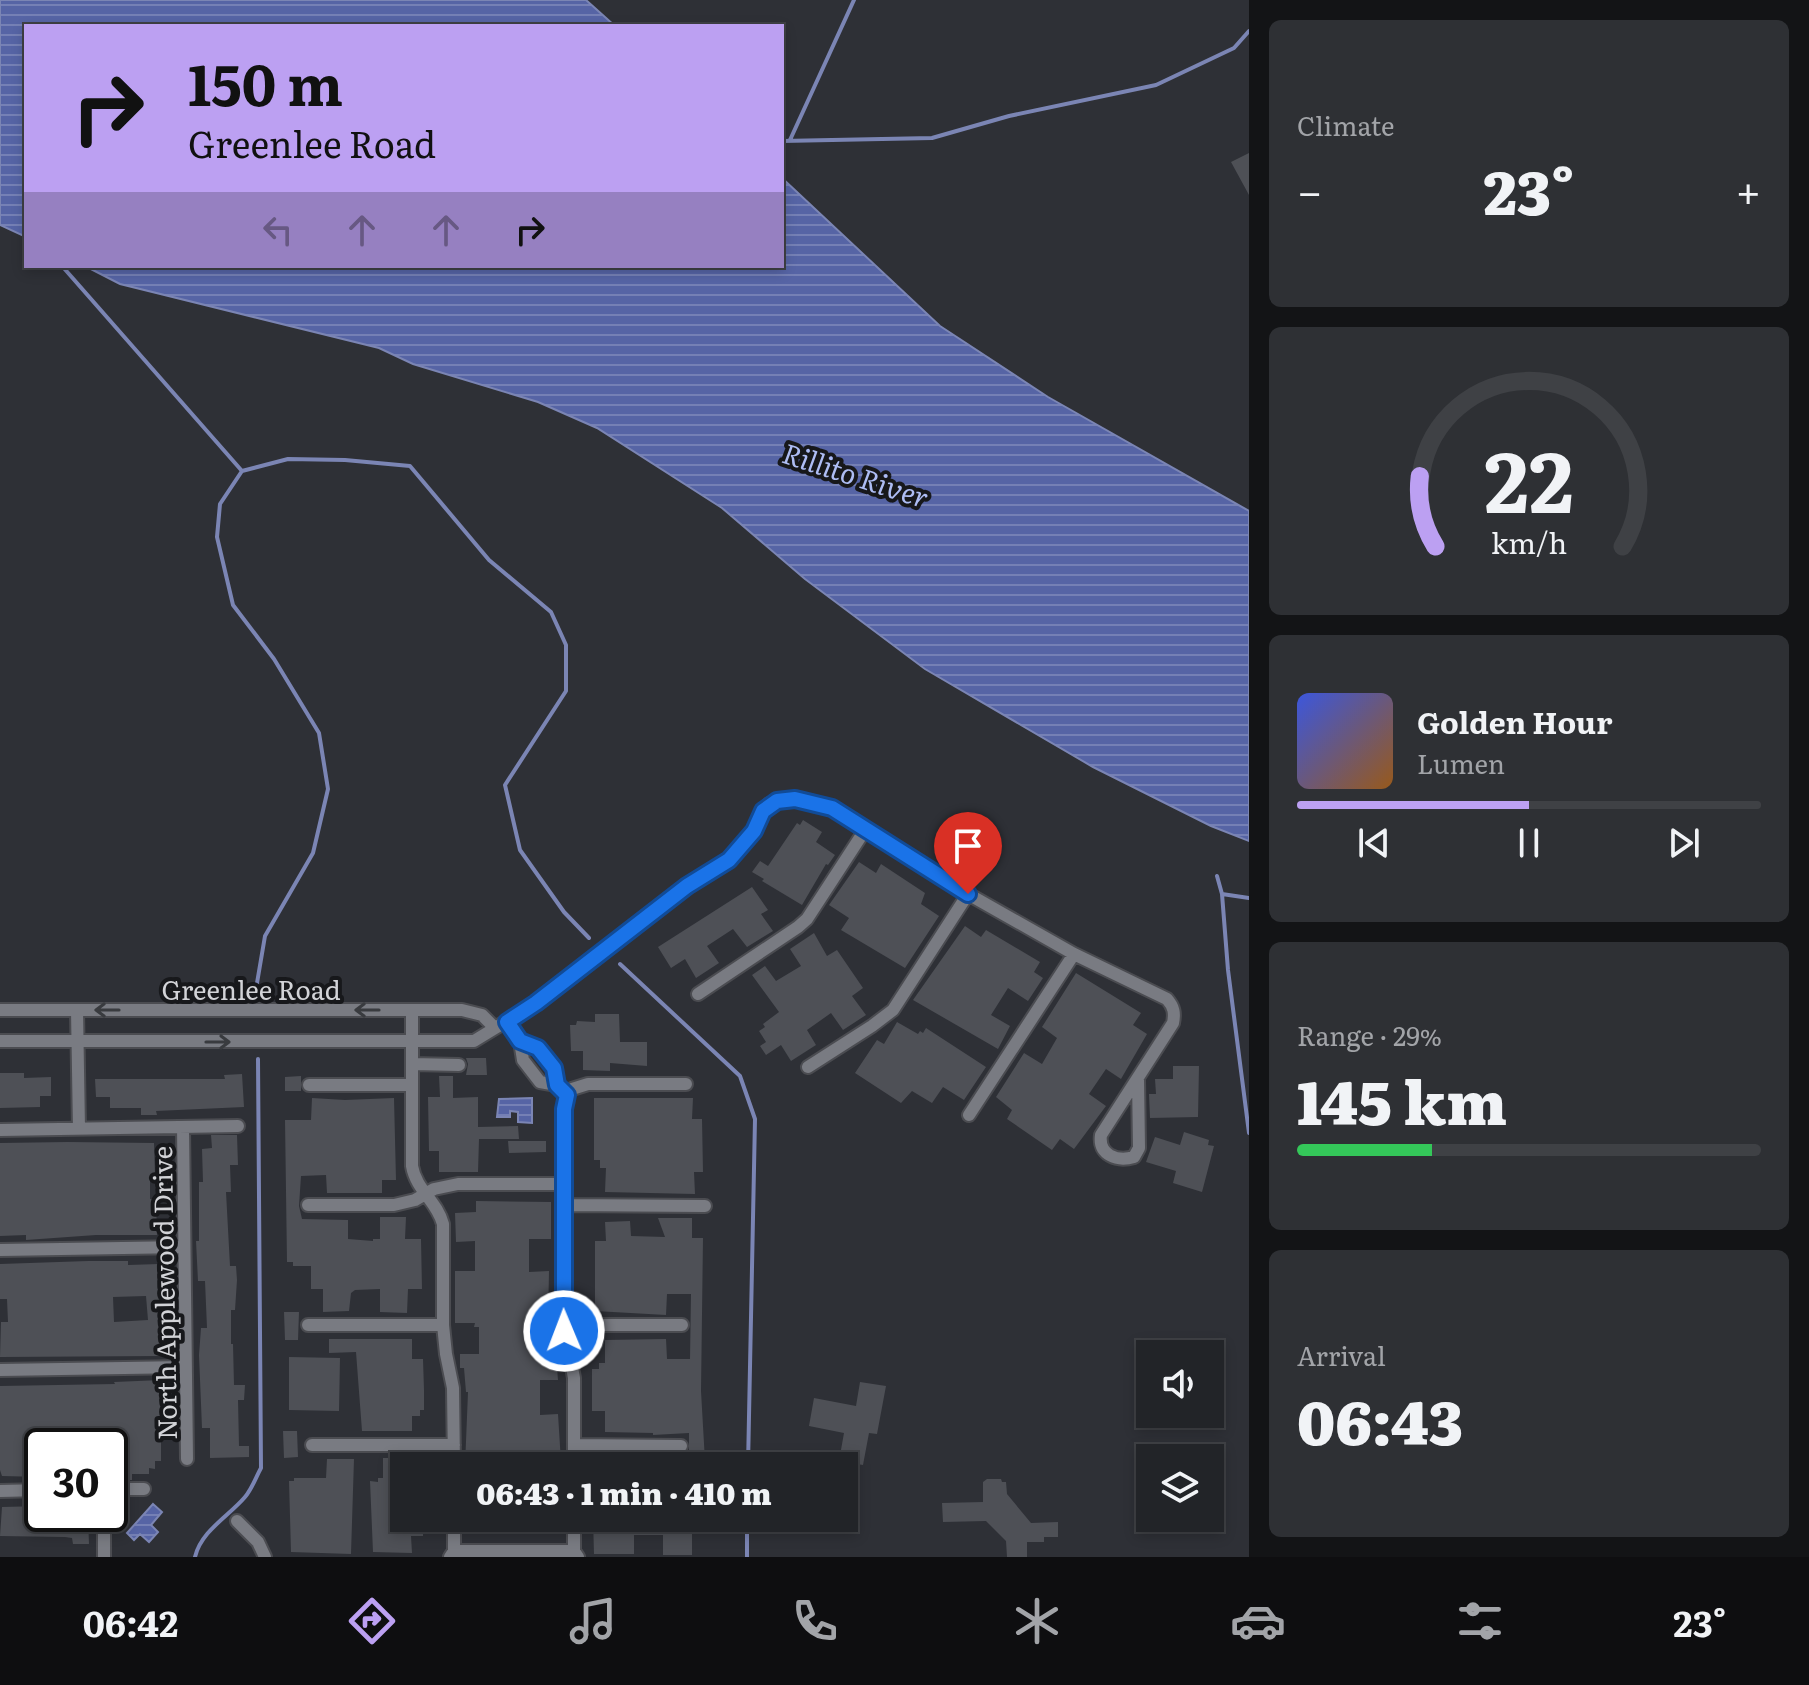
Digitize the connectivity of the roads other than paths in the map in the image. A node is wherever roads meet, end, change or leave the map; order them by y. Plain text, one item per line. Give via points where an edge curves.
1 (865, 830) junction
2 (968, 894) junction
3 (1074, 954) junction
4 (698, 994) dead end
5 (0, 1010) edge
6 (77, 1010) junction
7 (412, 1010) junction
8 (501, 1025) junction
9 (0, 1041) edge
10 (77, 1041) junction
11 (520, 1041) junction
12 (412, 1042) junction
13 (412, 1064) junction
14 (459, 1065) dead end
15 (808, 1067) dead end
16 (1138, 1078) junction
17 (686, 1084) dead end
18 (309, 1085) dead end
19 (412, 1085) junction
20 (557, 1085) junction
21 (567, 1095) junction
22 (969, 1115) dead end
23 (238, 1126) dead end
24 (183, 1127) junction
25 (79, 1129) junction
26 (0, 1130) edge
27 (564, 1184) junction
28 (425, 1194) junction
29 (308, 1205) dead end
30 (564, 1205) junction
31 (705, 1206) dead end
32 (184, 1247) junction
33 (0, 1250) edge
34 (308, 1325) dead end
35 (443, 1325) junction
36 (564, 1325) junction
37 (682, 1325) dead end
38 (186, 1367) junction
39 (0, 1370) edge
40 (312, 1445) dead end
41 (454, 1445) junction
42 (574, 1445) junction
43 (681, 1446) dead end
44 (454, 1452) edge
45 (574, 1452) edge
46 (187, 1459) dead end
47 (128, 1489) edge
48 (144, 1489) dead end
49 (24, 1490) edge
50 (0, 1491) edge
51 (237, 1521) dead end
52 (104, 1532) edge
53 (453, 1532) edge
54 (575, 1532) edge
55 (452, 1554) edge
56 (576, 1554) edge
57 (104, 1557) edge
58 (265, 1557) edge

1 - 2 street
1 - 4 street via 807,919
1 - 8 street, Greenlee Road via 821,804 777,801 763,811 754,831 729,860
2 - 3 street
2 - 15 street via 893,1010
3 - 16 street via 1167,999 1174,1010 1173,1023
3 - 22 street
5 - 6 street, Greenlee Road
7 -> 6 street, Greenlee Road
6 - 10 street
7 - 8 street, Greenlee Road via 473,1012
7 - 12 street
8 - 11 street
8 - 12 street, Greenlee Road via 474,1041
9 - 10 street, Greenlee Road
10 -> 12 street, Greenlee Road
10 - 25 street
11 - 20 street via 538,1048 554,1068
11 - 20 street via 523,1060 540,1082
12 - 13 street
13 - 14 street
13 - 19 street
16 - 16 street via 1139,1148 1124,1160 1105,1154 1101,1135
17 - 21 street via 588,1084
18 - 19 street
19 - 28 street via 412,1166
20 - 21 street
21 - 27 street
23 - 24 street
24 - 25 street
24 - 32 street, North Applewood Drive
25 - 26 street
27 - 28 street via 458,1184
27 - 30 street
28 - 29 street via 405,1204
28 - 35 street via 440,1211 443,1224
30 - 31 street
30 - 36 street
32 - 33 street
32 - 38 street, North Applewood Drive
34 - 35 street
35 - 41 street via 453,1388
36 - 37 street
36 - 42 street via 573,1367
38 - 39 street
38 - 46 street, North Applewood Drive
40 - 41 street
41 - 44 street
42 - 43 street
42 - 45 street
47 - 48 street
49 - 50 street
51 - 58 street
52 - 57 street
53 - 55 street
54 - 56 street
55 - 56 street

